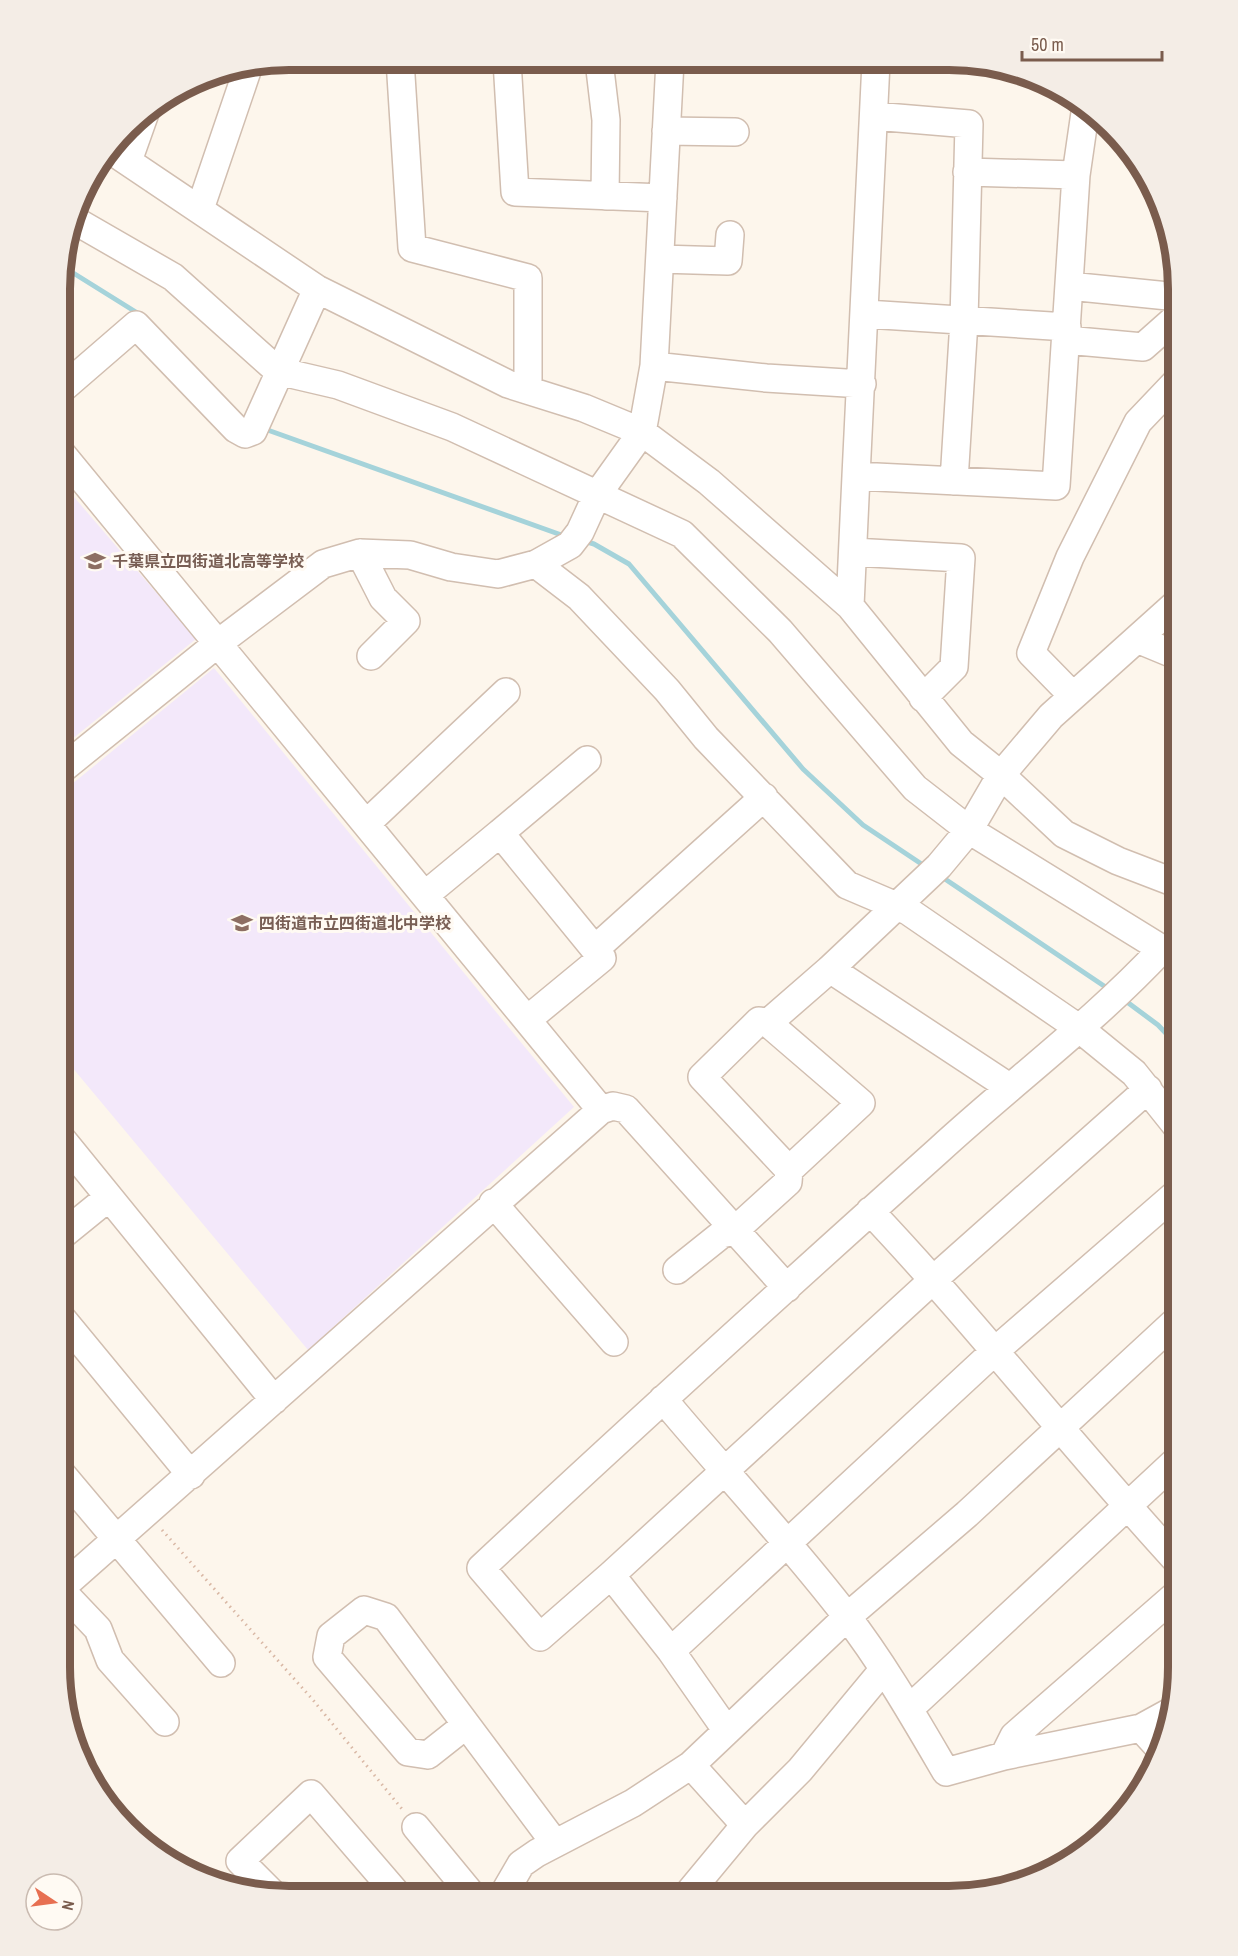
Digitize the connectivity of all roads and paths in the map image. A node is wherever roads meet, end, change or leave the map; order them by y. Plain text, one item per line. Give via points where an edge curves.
1 (401, 70) edge
2 (508, 70) edge
3 (600, 70) edge
4 (669, 70) edge
5 (876, 70) edge
6 (246, 75) edge
7 (874, 116) junction
8 (1084, 118) edge
9 (666, 131) junction
10 (735, 132) dead end
11 (128, 142) edge
12 (120, 156) edge
13 (967, 171) junction
14 (1076, 175) junction
15 (605, 196) junction
16 (663, 198) junction
17 (200, 209) junction
18 (81, 224) edge
19 (730, 235) dead end
20 (660, 259) junction
21 (1069, 286) junction
22 (317, 289) junction
23 (1168, 296) edge
24 (866, 314) junction
25 (964, 321) junction
26 (1168, 324) edge
27 (1066, 334) junction
28 (654, 366) junction
29 (278, 371) junction
30 (70, 382) edge
31 (862, 384) junction
32 (528, 390) junction
33 (1168, 390) edge
34 (642, 432) junction
35 (70, 464) edge
36 (856, 476) junction
37 (954, 481) junction
38 (597, 495) junction
39 (853, 552) junction
40 (360, 553) junction
41 (536, 564) junction
42 (850, 606) junction
43 (1168, 611) edge
44 (1137, 639) junction
45 (217, 644) junction
46 (1168, 652) edge
47 (371, 656) dead end
48 (506, 692) dead end
49 (1073, 696) junction
50 (922, 698) junction
51 (586, 760) dead end
52 (70, 763) edge
53 (1001, 775) junction
54 (764, 797) junction
55 (366, 824) junction
56 (969, 830) junction
57 (500, 833) junction
58 (1168, 880) edge
59 (425, 896) junction
60 (895, 906) junction
61 (595, 949) junction
62 (1168, 951) edge
63 (1168, 954) edge
64 (830, 969) junction
65 (528, 1019) junction
66 (768, 1023) junction
67 (1080, 1029) junction
68 (1009, 1087) junction
69 (1148, 1089) junction
70 (601, 1110) junction
71 (1168, 1115) edge
72 (70, 1149) edge
73 (789, 1170) junction
74 (109, 1197) junction
75 (1168, 1201) edge
76 (493, 1203) junction
77 (870, 1211) junction
78 (70, 1229) edge
79 (734, 1231) junction
80 (677, 1269) dead end
81 (934, 1280) junction
82 (787, 1288) junction
83 (70, 1328) edge
84 (1168, 1328) edge
85 (614, 1342) dead end
86 (996, 1350) junction
87 (663, 1399) junction
88 (274, 1400) junction
89 (1060, 1426) junction
90 (1168, 1468) edge
91 (724, 1472) junction
92 (191, 1475) junction
93 (70, 1484) edge
94 (1127, 1507) junction
95 (148, 1514) junction
96 (117, 1540) junction
97 (789, 1543) junction
98 (1168, 1551) edge
99 (611, 1575) junction
100 (70, 1580) edge
101 (70, 1600) edge
102 (1168, 1602) edge
103 (847, 1617) junction
104 (671, 1651) junction
105 (221, 1663) dead end
106 (883, 1670) junction
107 (909, 1709) junction
108 (1161, 1717) edge
109 (165, 1722) dead end
110 (466, 1725) junction
111 (1141, 1728) junction
112 (727, 1731) junction
113 (1154, 1742) edge
114 (1004, 1756) junction
115 (691, 1766) junction
116 (745, 1826) junction
117 (416, 1827) joint
118 (554, 1842) junction
119 (263, 1884) edge
120 (390, 1886) edge
121 (465, 1886) edge
122 (508, 1886) edge
123 (695, 1886) edge

1 - 32 street via 412,248 528,278
2 - 15 street via 515,192
3 - 15 street via 606,120
4 - 9 street
5 - 7 street
6 - 17 street
7 - 13 street via 969,124
7 - 24 street
8 - 14 street
9 - 10 street
9 - 16 street
11 - 12 street
12 - 17 street
13 - 14 street
13 - 25 street
14 - 21 street
15 - 16 street
16 - 20 street
17 - 22 street
18 - 29 street via 173,277
19 - 20 street via 728,261
20 - 28 street
21 - 23 street
21 - 27 street
22 - 29 street
22 - 32 street via 508,384
24 - 25 street
24 - 31 street
25 - 27 street
25 - 37 street
26 - 27 street via 1143,347
27 - 37 street via 1056,486
28 - 31 street
28 - 34 street
29 - 30 street via 255,425 245,434 136,325
29 - 38 street via 338,386 452,427
31 - 36 street
32 - 34 street
33 - 49 street via 1138,422 1071,557 1031,653
34 - 38 street
34 - 42 street via 709,482
35 - 45 street
36 - 37 street
36 - 39 street
38 - 41 street via 575,538
38 - 56 street via 682,534 780,631 915,788
39 - 42 street
39 - 50 street via 961,558 954,667
40 - 41 street via 410,555 451,567 498,574
40 - 45 street via 323,564
40 - 47 street via 383,598 406,621
41 - 54 street via 579,597
42 - 50 street
43 - 44 street
44 - 46 street
44 - 49 street
45 - 52 street
45 - 55 street
48 - 55 street
49 - 53 street
50 - 53 street via 961,743
51 - 57 street
53 - 56 street
53 - 58 street via 1065,834
54 - 60 street via 847,885
54 - 61 street
55 - 59 street
56 - 60 street
56 - 62 street
57 - 59 street
57 - 61 street
59 - 65 street
60 - 64 street
60 - 67 street via 908,911
61 - 65 street via 602,958
63 - 67 street
64 - 66 street
64 - 68 street
65 - 70 street
66 - 73 street via 759,1021 702,1077
66 - 73 street via 861,1103
67 - 68 street
67 - 69 street via 1114,1054
68 - 77 street
69 - 71 street
69 - 81 street
70 - 76 street
70 - 79 street via 613,1106 626,1109
72 - 74 street
73 - 79 street via 788,1182
74 - 78 street
74 - 88 street
75 - 86 street
76 - 85 street
76 - 88 street
77 - 81 street
77 - 82 street
79 - 80 street via 722,1234
79 - 82 street
81 - 86 street
81 - 91 street
82 - 87 street
83 - 92 street
84 - 89 street
86 - 89 street
86 - 97 street
87 - 91 street
87 - 99 street via 481,1568 540,1637
88 - 92 street
89 - 94 street
89 - 103 street via 967,1514
90 - 94 street
91 - 97 street
91 - 99 street
92 - 95 street
93 - 96 street
94 - 98 street
94 - 107 street
95 - 96 street
95 - 117 path via 313,1700
96 - 100 street
96 - 105 street
97 - 103 street
97 - 104 street
99 - 104 street
101 - 109 street via 98,1629 110,1660
102 - 114 street via 1014,1736
103 - 106 street
103 - 112 street
104 - 112 street
106 - 107 street
106 - 116 street via 800,1770
107 - 114 street via 946,1772
108 - 111 street
110 - 110 street via 386,1617 364,1610 331,1636 327,1657 408,1752 428,1755
110 - 118 street
111 - 113 street
111 - 114 street
112 - 115 street
115 - 116 street
115 - 118 street via 633,1803
116 - 123 street
117 - 121 street
118 - 122 street via 521,1864
119 - 120 street via 240,1861 311,1794

